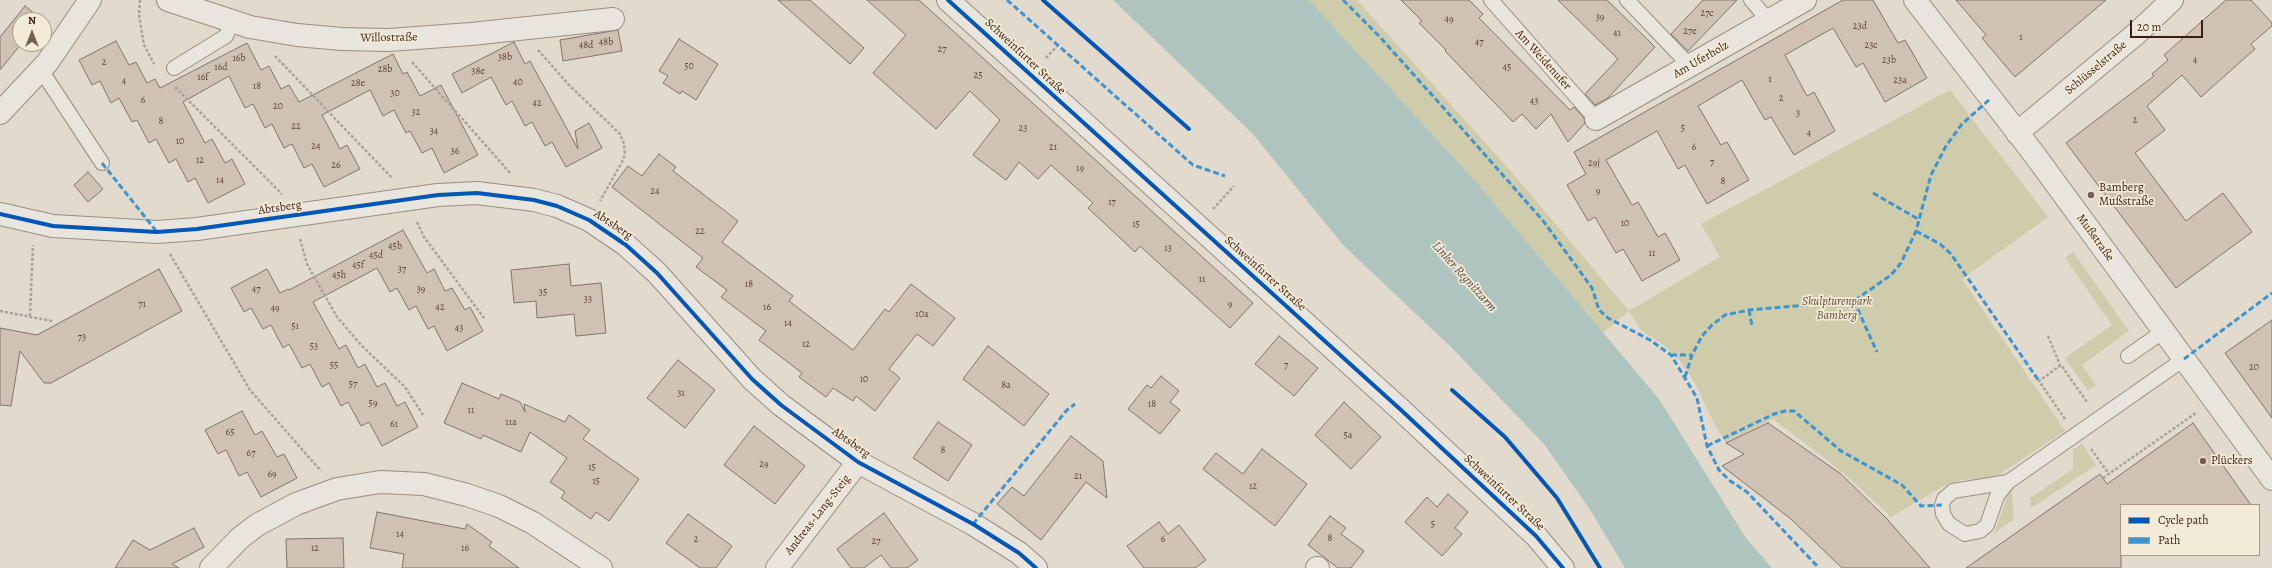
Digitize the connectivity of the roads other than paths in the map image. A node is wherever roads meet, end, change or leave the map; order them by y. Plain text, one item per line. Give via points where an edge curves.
1 (90, 0) edge
2 (168, 0) edge
3 (948, 0) edge
4 (1491, 0) edge
5 (1627, 0) edge
6 (1751, 0) edge
7 (1805, 0) edge
8 (1915, 0) edge
9 (2172, 0) edge
10 (613, 18) dead end
11 (1769, 21) junction
12 (232, 22) junction
13 (1690, 66) junction
14 (174, 68) dead end
15 (41, 70) junction
16 (0, 114) edge
17 (1596, 119) joint
18 (2017, 133) junction
19 (102, 163) dead end
20 (0, 214) edge
21 (2164, 332) junction
22 (2128, 356) dead end
23 (2184, 359) junction
24 (858, 462) junction
25 (2272, 479) edge
26 (2008, 482) junction
27 (211, 568) edge
28 (601, 568) edge
29 (777, 568) edge
30 (1036, 568) edge
31 (1563, 568) edge

1 - 15 street
2 - 12 street, Willostraße
3 - 31 street, Schweinfurter Straße via 1411,420 1536,536
4 - 17 lane, Am Weidenufer
5 - 13 lane
6 - 11 lane
7 - 11 street, Am Uferholz
8 - 18 street, Mußstraße
9 - 18 street, Schlüsselstraße via 2136,34
10 - 12 street, Willostraße via 471,34 389,40 297,35
11 - 13 street, Am Uferholz
12 - 14 lane via 226,36
13 - 17 street, Am Uferholz
15 - 16 street
15 - 19 lane
18 - 21 street, Mußstraße
20 - 24 street, Abtsberg via 34,222 105,230 157,232 294,216 438,195 477,193 534,200 557,206 589,220 626,245 657,273 752,379
21 - 22 lane
21 - 23 street, Mußstraße
23 - 25 street, Mußstraße
23 - 26 lane
24 - 29 street, Andreas-Lang-Steig
24 - 30 street, Abtsberg via 974,524
26 - 26 lane via 1953,491 1944,499 1943,514 1949,524 1965,534 1980,531 1987,525 1996,496
27 - 28 street via 240,538 257,525 296,504 337,489 380,482 424,484 499,506 533,524

